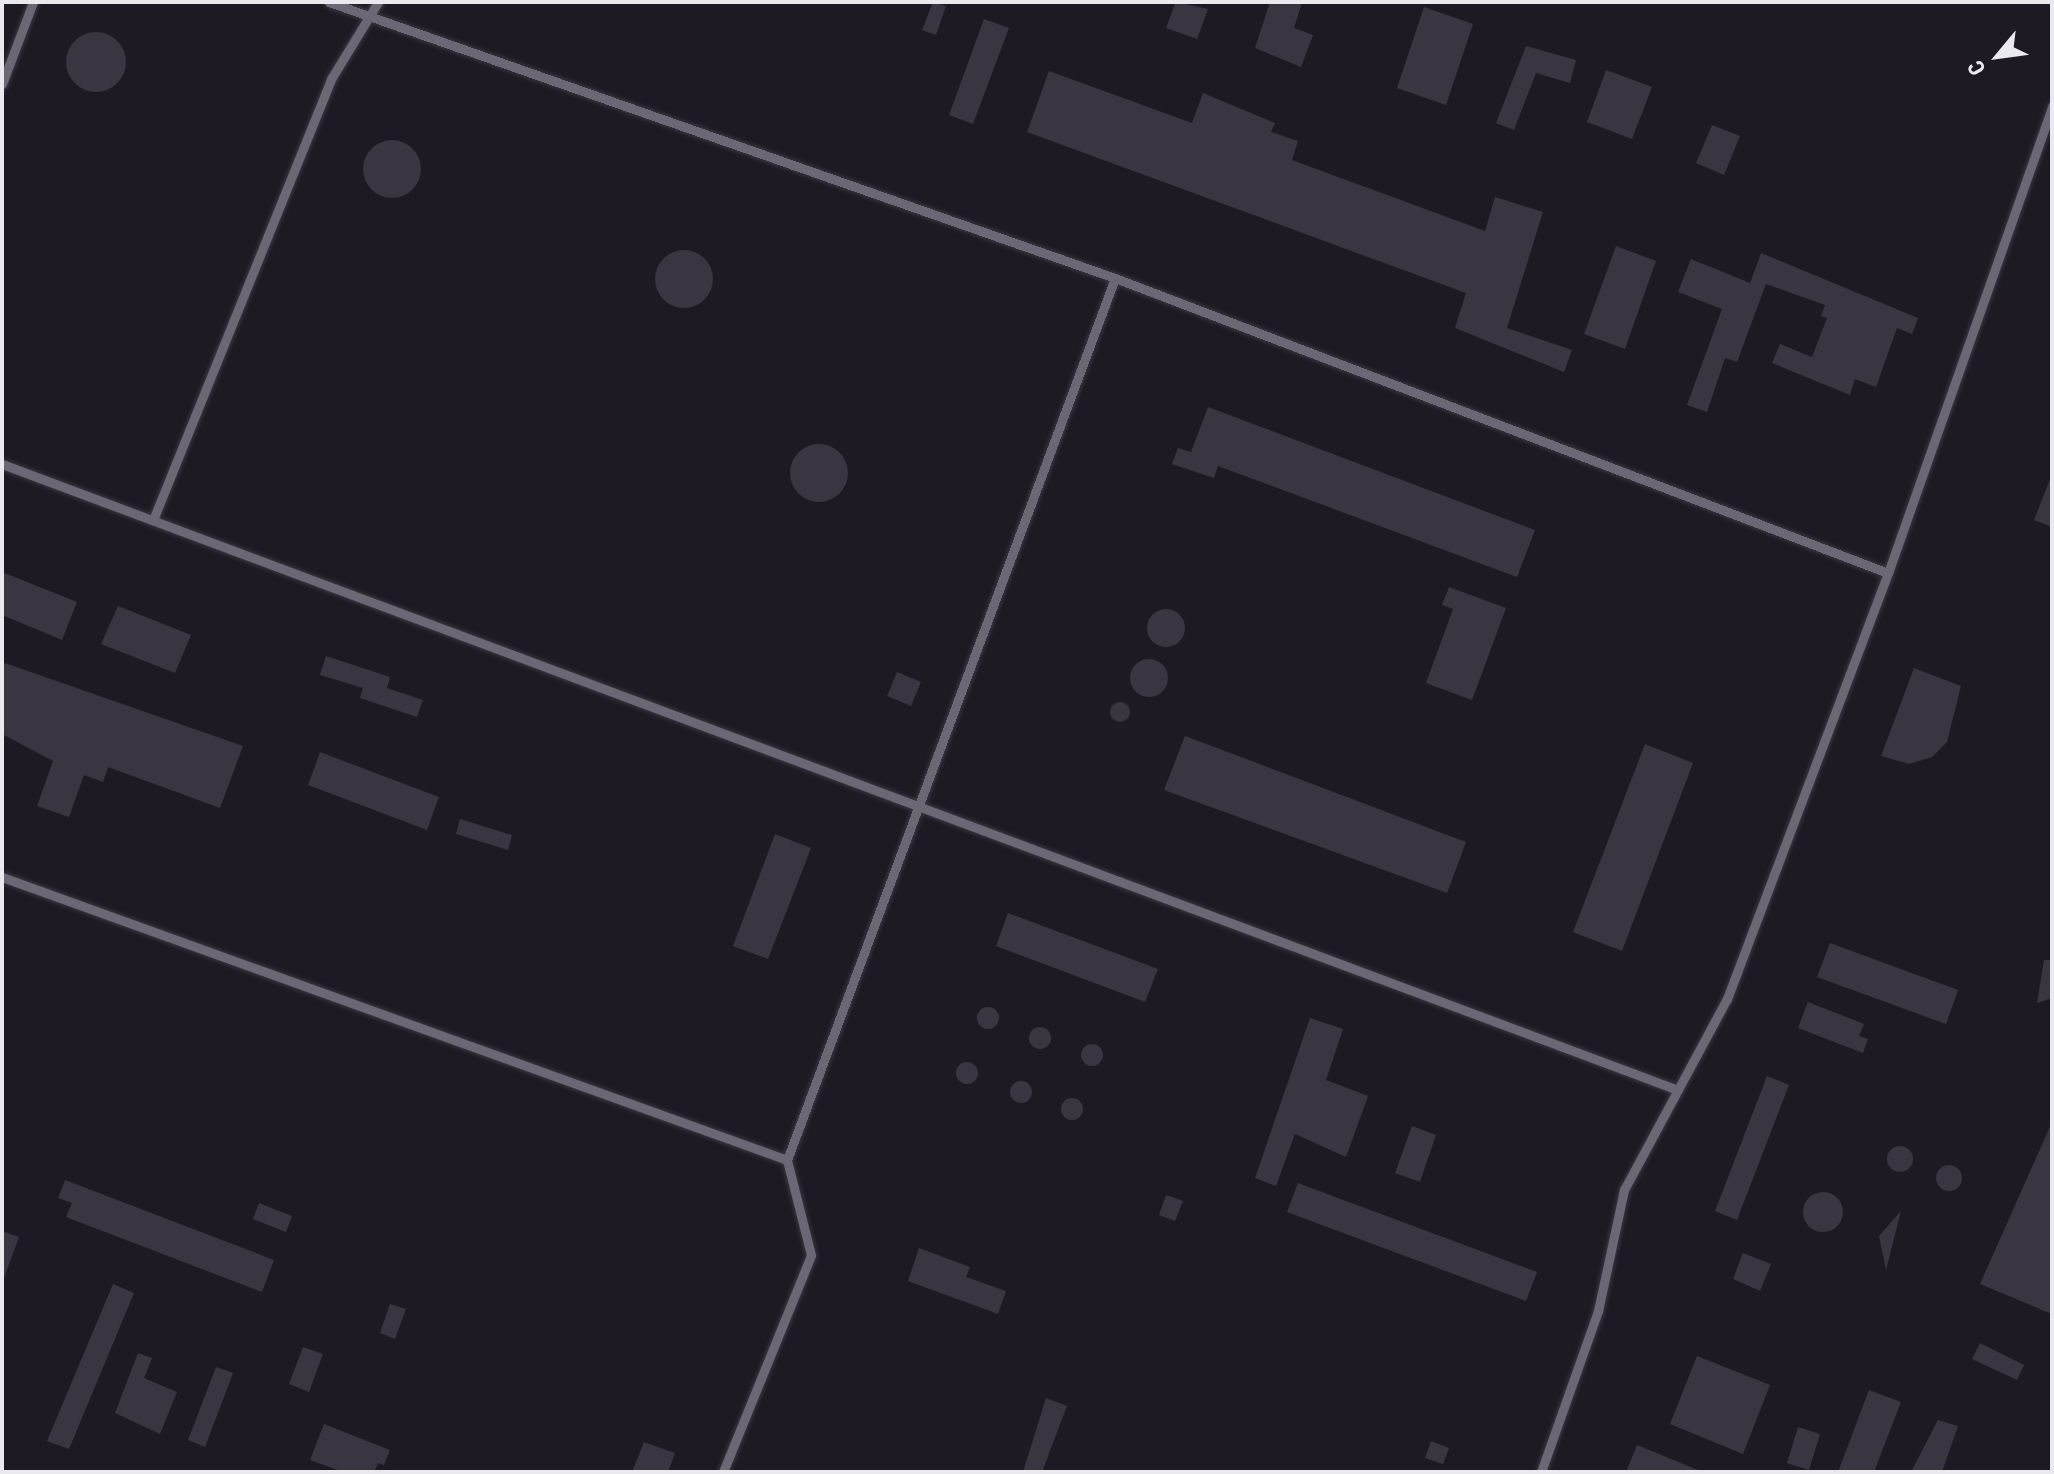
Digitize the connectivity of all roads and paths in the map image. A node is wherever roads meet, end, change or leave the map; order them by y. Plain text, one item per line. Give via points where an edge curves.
1 (33, 2) edge
2 (329, 2) edge
3 (378, 2) edge
4 (373, 17) junction
5 (2, 84) edge
6 (2052, 106) edge
7 (1115, 278) junction
8 (2, 464) edge
9 (153, 520) junction
10 (1888, 573) junction
11 (920, 802) junction
12 (2, 877) edge
13 (1678, 1090) junction
14 (787, 1160) junction
15 (723, 1472) edge
16 (1541, 1472) edge

1 - 5 lane
2 - 4 lane
3 - 4 lane
4 - 7 lane
4 - 9 lane via 331,79
6 - 10 lane
7 - 10 lane
7 - 11 lane
8 - 9 lane
9 - 11 lane
10 - 13 lane via 1727,999
11 - 13 lane
11 - 14 lane
12 - 14 lane
13 - 16 lane via 1624,1190 1598,1311
14 - 15 lane via 811,1255

